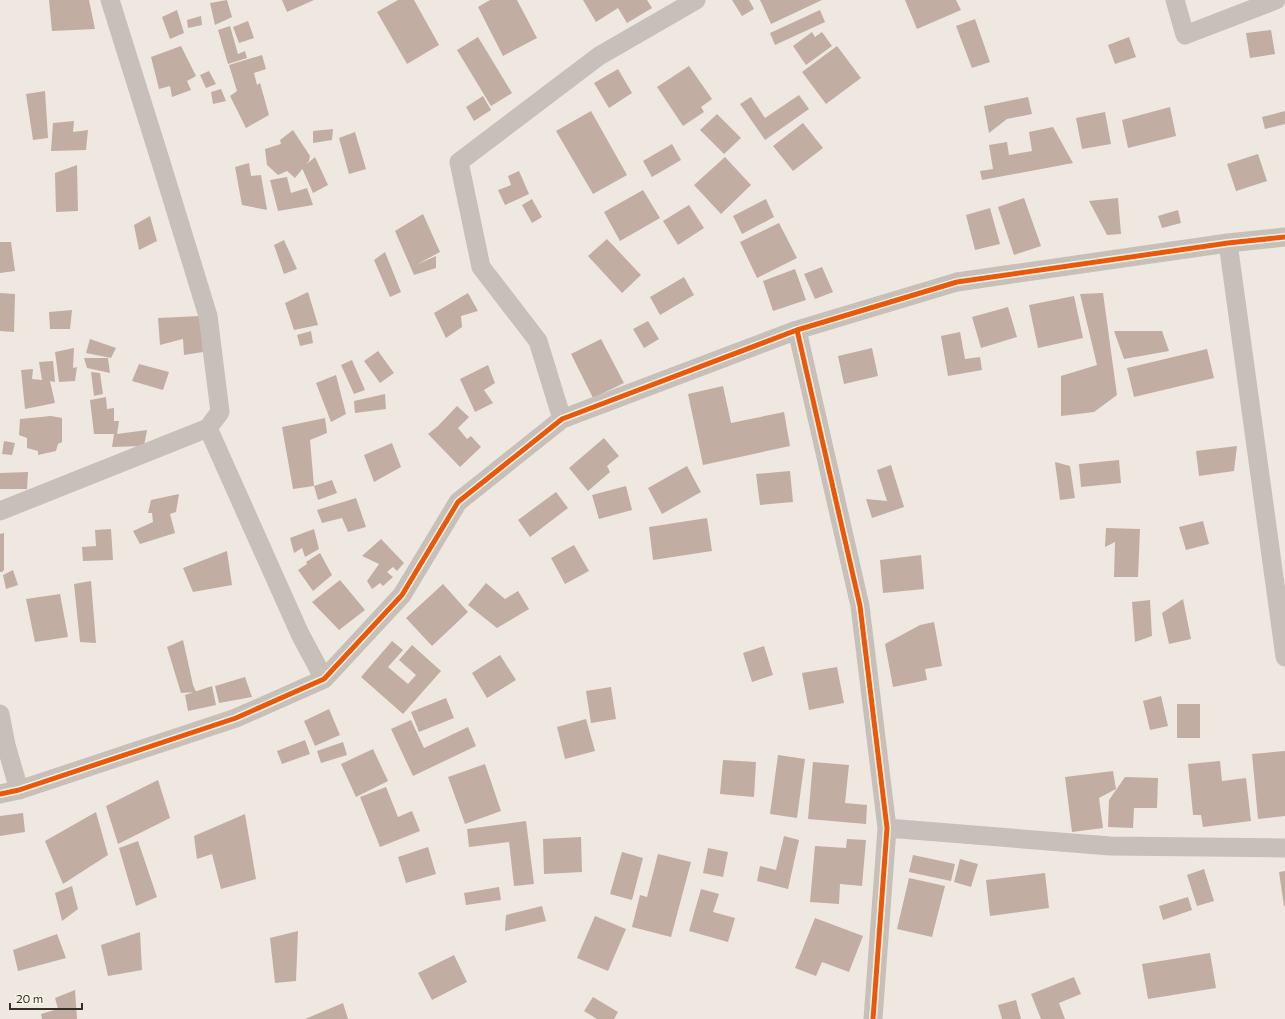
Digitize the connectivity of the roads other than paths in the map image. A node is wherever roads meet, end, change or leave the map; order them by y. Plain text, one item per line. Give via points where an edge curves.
1 (110, 0) edge
2 (696, 0) edge
3 (1175, 0) edge
4 (1276, 0) edge
5 (1285, 237) edge
6 (1228, 243) junction
7 (797, 330) junction
8 (562, 419) junction
9 (208, 428) junction
10 (0, 511) edge
11 (1285, 656) edge
12 (324, 680) junction
13 (0, 714) edge
14 (19, 790) junction
15 (0, 794) edge
16 (887, 828) junction
17 (1285, 848) edge
18 (873, 1019) edge

1 - 9 street via 208,316 220,412
2 - 8 street via 599,56 459,162 481,267 538,341
3 - 4 street via 1185,36
5 - 6 street
6 - 7 street via 958,282
6 - 11 street
7 - 8 street
7 - 16 street via 860,606
8 - 12 street via 458,502 402,595
9 - 10 street
9 - 12 street via 300,634
12 - 14 street via 236,718
13 - 14 street
14 - 15 street
16 - 17 street via 1110,846
16 - 18 street

